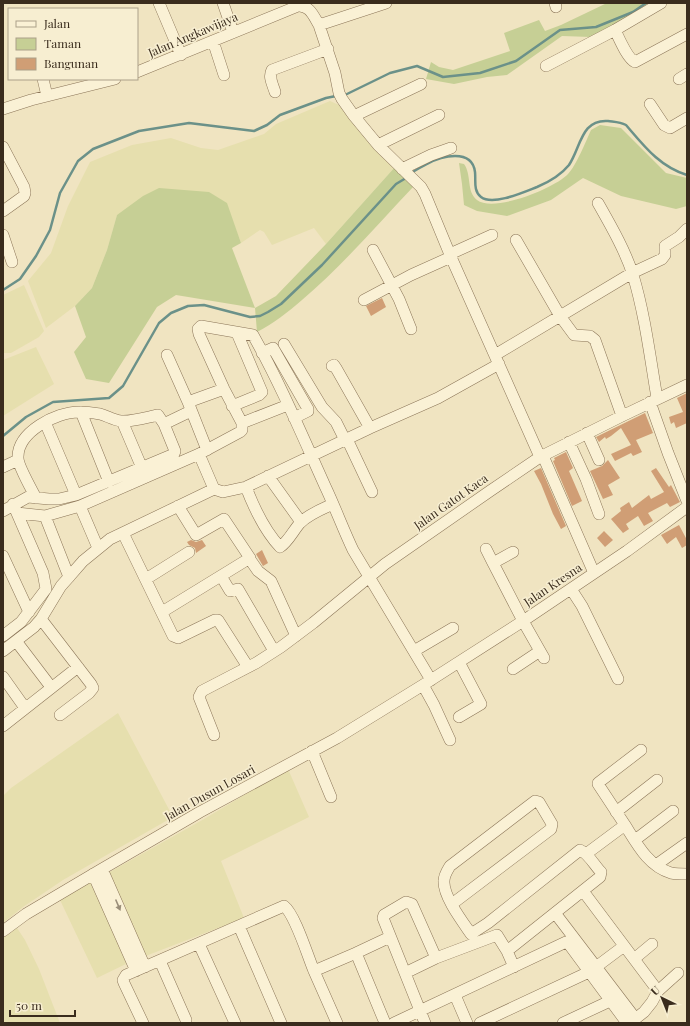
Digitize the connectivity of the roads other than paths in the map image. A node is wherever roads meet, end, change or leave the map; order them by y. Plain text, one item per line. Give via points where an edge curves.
1 (159, 3) edge
2 (223, 3) edge
3 (386, 3) edge
4 (661, 3) edge
5 (319, 25) junction
6 (615, 30) junction
7 (233, 32) junction
8 (687, 34) edge
9 (213, 41) junction
10 (328, 48) junction
11 (181, 55) junction
12 (546, 66) dead end
13 (138, 72) edge
14 (224, 75) dead end
15 (43, 80) edge
16 (101, 81) edge
17 (421, 84) dead end
18 (275, 92) dead end
19 (47, 96) junction
20 (650, 104) dead end
21 (3, 109) edge
22 (439, 115) dead end
23 (354, 116) junction
24 (687, 118) edge
25 (378, 145) junction
26 (3, 147) edge
27 (451, 148) dead end
28 (403, 170) junction
29 (598, 203) dead end
30 (3, 211) edge
31 (687, 229) edge
32 (3, 235) edge
33 (492, 235) dead end
34 (516, 240) dead end
35 (373, 250) dead end
36 (451, 255) junction
37 (12, 262) dead end
38 (632, 273) junction
39 (391, 284) junction
40 (364, 300) dead end
41 (560, 316) junction
42 (412, 330) dead end
43 (236, 333) junction
44 (284, 344) dead end
45 (262, 353) junction
46 (167, 355) dead end
47 (497, 359) junction
48 (332, 366) dead end
49 (687, 385) edge
50 (224, 389) junction
51 (654, 400) junction
52 (288, 405) junction
53 (232, 406) junction
54 (190, 407) junction
55 (81, 412) junction
56 (622, 416) junction
57 (294, 418) junction
58 (122, 421) junction
59 (45, 422) junction
60 (242, 423) junction
61 (164, 424) junction
62 (370, 428) junction
63 (587, 433) junction
64 (346, 440) junction
65 (569, 442) junction
66 (203, 452) junction
67 (311, 455) junction
68 (541, 457) junction
69 (18, 460) junction
70 (599, 460) dead end
71 (3, 467) edge
72 (142, 468) junction
73 (268, 476) junction
74 (109, 482) junction
75 (246, 487) junction
76 (214, 489) junction
77 (372, 492) dead end
78 (76, 495) junction
79 (36, 498) junction
80 (687, 501) edge
81 (333, 504) junction
82 (80, 506) junction
83 (178, 506) junction
84 (687, 507) edge
85 (15, 509) junction
86 (3, 511) edge
87 (599, 514) dead end
88 (44, 516) junction
89 (301, 522) junction
90 (123, 533) junction
91 (98, 548) junction
92 (486, 549) dead end
93 (189, 552) dead end
94 (513, 552) dead end
95 (3, 556) edge
96 (249, 558) junction
97 (493, 563) junction
98 (594, 574) junction
99 (221, 576) junction
100 (69, 577) junction
101 (370, 577) junction
102 (146, 579) junction
103 (571, 589) junction
104 (29, 612) junction
105 (162, 612) junction
106 (41, 619) junction
107 (523, 621) junction
108 (453, 628) dead end
109 (3, 636) edge
110 (296, 636) junction
111 (16, 641) junction
112 (3, 651) edge
113 (274, 651) junction
114 (414, 651) junction
115 (459, 662) junction
116 (78, 667) junction
117 (248, 667) junction
118 (513, 669) dead end
119 (3, 677) edge
120 (618, 679) dead end
121 (427, 682) junction
122 (51, 687) junction
123 (25, 708) junction
124 (60, 715) dead end
125 (459, 717) dead end
126 (3, 726) edge
127 (214, 735) dead end
128 (450, 740) dead end
129 (641, 750) dead end
130 (312, 751) junction
131 (657, 780) dead end
132 (331, 797) dead end
133 (674, 811) dead end
134 (616, 812) junction
135 (625, 825) junction
136 (635, 840) junction
137 (687, 843) edge
138 (586, 854) junction
139 (656, 865) junction
140 (97, 872) junction
141 (687, 874) edge
142 (583, 891) junction
143 (452, 904) junction
144 (555, 913) junction
145 (488, 923) junction
146 (239, 926) junction
147 (3, 931) edge
148 (497, 935) junction
149 (390, 936) junction
150 (473, 939) junction
151 (199, 944) junction
152 (652, 944) dead end
153 (624, 946) junction
154 (507, 951) junction
155 (356, 953) junction
156 (436, 958) junction
157 (634, 959) junction
158 (160, 961) junction
159 (514, 967) junction
160 (140, 969) junction
161 (592, 970) junction
162 (314, 972) junction
163 (405, 973) junction
164 (678, 973) dead end
165 (658, 991) junction
166 (454, 995) junction
167 (610, 1001) junction
168 (420, 1011) junction
169 (631, 1021) edge
170 (184, 1022) edge
171 (143, 1023) edge
172 (235, 1023) edge
173 (281, 1023) edge
174 (337, 1023) edge
175 (385, 1023) edge
176 (394, 1023) edge
177 (425, 1023) edge
178 (467, 1023) edge
179 (480, 1023) edge
180 (563, 1023) edge

1 - 11 street
2 - 7 street
3 - 5 street
4 - 6 street
5 - 7 street, Jalan Angkawijaya via 305,6 298,6
5 - 10 street
6 - 8 street via 631,60 635,62
6 - 12 street
7 - 9 street, Jalan Angkawijaya
9 - 11 street, Jalan Angkawijaya
9 - 14 street
10 - 18 street via 272,70 270,77
10 - 23 street via 339,93
11 - 13 street, Jalan Angkawijaya
15 - 19 street
16 - 19 street
17 - 23 street
19 - 21 street
20 - 24 street via 664,125 670,128
22 - 25 street
23 - 25 street
25 - 28 street
26 - 30 street via 25,193
27 - 28 street
28 - 36 street via 425,194
29 - 38 street via 625,254
31 - 38 street via 665,246 665,255 662,259
32 - 37 street
33 - 36 street
34 - 41 street
35 - 39 street
36 - 39 street
36 - 47 street
38 - 41 street
38 - 51 street via 639,296
39 - 40 street
39 - 42 street
41 - 47 street
41 - 56 street via 574,335 590,336 595,340
43 - 45 street via 253,335
43 - 50 street via 201,326 198,329
43 - 53 street via 262,392
44 - 64 street via 322,407 336,422
45 - 52 street
45 - 57 street via 272,347 308,409
46 - 54 street
47 - 62 street via 438,398
47 - 68 street
48 - 62 street via 336,368
49 - 51 street, Jalan Gatot Kaca
50 - 53 street
50 - 54 street
51 - 56 street, Jalan Gatot Kaca
51 - 80 street via 668,453
52 - 57 street
52 - 60 street
53 - 60 street
54 - 61 street
54 - 66 street
55 - 58 street via 100,414
55 - 59 street
55 - 74 street
56 - 63 street, Jalan Gatot Kaca
57 - 67 street
58 - 61 street via 158,415
58 - 72 street
59 - 69 street via 23,441
59 - 78 street
60 - 66 street via 240,432
61 - 72 street via 174,454
62 - 64 street
63 - 65 street, Jalan Gatot Kaca
63 - 70 street
64 - 67 street
64 - 77 street
65 - 68 street, Jalan Gatot Kaca
65 - 87 street
66 - 76 street
66 - 82 street
67 - 73 street
67 - 81 street
68 - 98 street
68 - 101 street, Jalan Gatot Kaca via 490,490
69 - 71 street
69 - 79 street
72 - 74 street
73 - 75 street
73 - 89 street
74 - 78 street
75 - 76 street via 223,492
75 - 89 street via 253,505 279,546 286,542
76 - 83 street
78 - 79 street via 59,499
79 - 85 street via 28,497
81 - 89 street
81 - 101 street via 353,550
82 - 88 street
82 - 91 street
83 - 90 street
83 - 96 street via 196,536 224,519
84 - 98 street, Jalan Kresna
85 - 86 street
85 - 88 street
85 - 104 street via 42,573 46,589
88 - 100 street
90 - 91 street
90 - 102 street
91 - 100 street
92 - 97 street
93 - 102 street
94 - 97 street
95 - 104 street
96 - 99 street
96 - 110 street via 258,571 271,581
97 - 107 street
98 - 103 street, Jalan Kresna
99 - 105 street
99 - 113 street via 230,591 238,589
100 - 106 street
101 - 110 street, Jalan Gatot Kaca
101 - 114 street
102 - 105 street
103 - 107 street, Jalan Kresna
103 - 120 street
104 - 109 street
105 - 117 street via 176,638 218,620
106 - 111 street
106 - 116 street
107 - 115 street, Jalan Kresna
107 - 118 street via 542,655
108 - 114 street
110 - 113 street, Jalan Gatot Kaca
111 - 112 street
111 - 122 street
113 - 117 street, Jalan Gatot Kaca
114 - 121 street
115 - 121 street, Jalan Kresna
115 - 125 street via 481,704
116 - 122 street
116 - 124 street via 91,684 92,691
117 - 127 street, Jalan Gatot Kaca via 199,695
119 - 123 street
121 - 128 street via 434,706
121 - 130 street, Jalan Dusun Losari
122 - 123 street
123 - 126 street
129 - 134 street via 598,783
130 - 132 street
130 - 140 street, Jalan Dusun Losari
131 - 134 street
133 - 136 street
134 - 135 street
135 - 136 street
135 - 138 street
136 - 139 street via 648,859
137 - 139 street
138 - 142 street via 602,874
138 - 145 street via 580,850
139 - 141 street via 672,873
140 - 147 street, Jalan Dusun Losari via 26,914
140 - 160 street
142 - 144 street
142 - 153 street
143 - 143 street via 551,829 552,824 539,802 535,800 450,866 445,873 444,889
143 - 150 street
144 - 154 street
144 - 161 street
145 - 148 street
145 - 150 street
146 - 151 street
146 - 162 street via 281,907 286,908 295,923
146 - 173 street
148 - 150 street
148 - 154 street
149 - 155 street
149 - 156 street via 384,915 406,902 411,902
149 - 163 street
150 - 156 street
151 - 158 street
151 - 172 street
152 - 157 street
153 - 157 street
153 - 161 street
154 - 159 street
155 - 162 street
155 - 175 street
156 - 163 street
157 - 165 street
158 - 160 street
158 - 170 street
159 - 161 street via 566,942
159 - 166 street
160 - 171 street via 126,975 123,980
161 - 167 street
161 - 169 street
161 - 179 street
162 - 174 street
163 - 168 street
164 - 165 street
165 - 169 street via 644,1012
166 - 168 street
166 - 178 street
167 - 169 street
167 - 180 street
168 - 176 street
168 - 177 street

